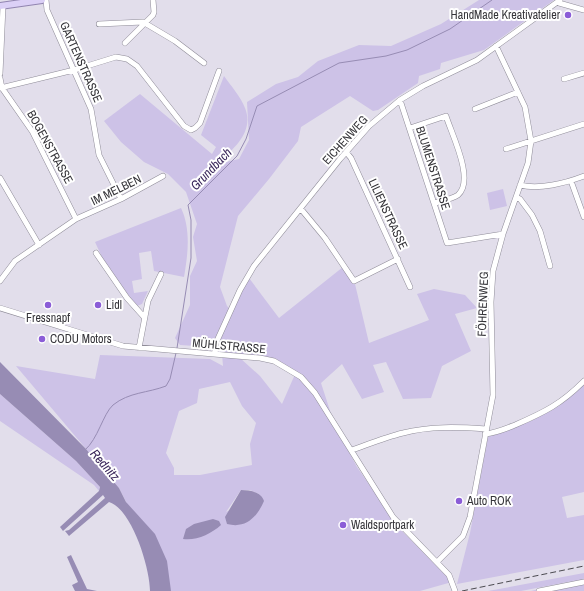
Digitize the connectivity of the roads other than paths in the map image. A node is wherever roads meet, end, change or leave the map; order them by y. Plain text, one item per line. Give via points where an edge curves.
1 (42, 0) edge
2 (46, 0) edge
3 (153, 0) edge
4 (559, 1) edge
5 (1, 6) edge
6 (584, 10) edge
7 (146, 23) junction
8 (99, 24) dead end
9 (125, 44) dead end
10 (496, 46) junction
11 (204, 63) dead end
12 (74, 70) junction
13 (219, 71) dead end
14 (584, 73) edge
15 (0, 74) edge
16 (0, 78) edge
17 (564, 79) dead end
18 (1, 88) edge
19 (518, 92) junction
20 (400, 100) junction
21 (475, 109) dead end
22 (584, 124) edge
23 (410, 128) junction
24 (531, 142) junction
25 (506, 149) dead end
26 (346, 152) junction
27 (163, 176) dead end
28 (584, 176) edge
29 (0, 178) edge
30 (571, 181) junction
31 (520, 185) junction
32 (516, 197) junction
33 (121, 200) junction
34 (435, 203) junction
35 (301, 209) junction
36 (584, 217) edge
37 (76, 219) junction
38 (503, 234) junction
39 (39, 245) junction
40 (96, 254) dead end
41 (398, 259) junction
42 (550, 266) dead end
43 (2, 274) edge
44 (161, 274) dead end
45 (0, 280) edge
46 (410, 287) dead end
47 (0, 308) edge
48 (144, 317) junction
49 (139, 348) junction
50 (215, 354) junction
51 (584, 381) edge
52 (486, 431) junction
53 (352, 450) junction
54 (438, 561) junction
55 (584, 582) edge
56 (456, 591) edge
57 (539, 591) edge

1 - 5 main road
2 - 12 street, GARTENSTRASSE via 47,10
3 - 7 street via 154,12
4 - 6 street
4 - 10 street, EICHENWEG
5 - 15 street
7 - 8 street via 135,21
7 - 9 street
7 - 11 street
10 - 19 street, FÖHRENWEG
10 - 20 street, EICHENWEG via 466,67 423,86
12 - 13 street via 116,57 127,59 137,66 184,126 191,130 200,124
12 - 18 street
12 - 33 street, GARTENSTRASSE via 91,109 99,155
14 - 17 street
16 - 18 street
18 - 37 street, BOGENSTRASSE via 32,130
19 - 21 street
19 - 24 street, FÖHRENWEG via 528,119
20 - 23 street, BLUMENSTRASSE
20 - 26 street, EICHENWEG via 369,126
22 - 24 street
23 - 34 street, BLUMENSTRASSE
23 - 34 street via 446,116 464,169 466,178 462,190 454,197
24 - 25 street
24 - 31 street, FÖHRENWEG via 529,158
26 - 35 street, EICHENWEG
26 - 41 street, LILIENSTRASSE
27 - 33 street, IM MELBEN
28 - 30 street
29 - 39 street
30 - 31 street via 528,187
30 - 36 street
31 - 32 street, FÖHRENWEG
32 - 38 street, FÖHRENWEG
32 - 42 street via 536,222
33 - 37 street, IM MELBEN
34 - 38 street, BLUMENSTRASSE via 447,243
35 - 41 street via 325,238 354,281
35 - 50 street, EICHENWEG via 247,276 216,343
37 - 39 street, IM MELBEN
38 - 52 street, FÖHRENWEG via 491,283 493,395
39 - 43 street, IM MELBEN via 15,261
40 - 48 street via 127,298
41 - 46 street, LILIENSTRASSE
43 - 45 street, IM MELBEN
44 - 48 street via 148,301
47 - 49 street, MÜHLSTRASSE via 101,340
48 - 49 street
49 - 50 street, MÜHLSTRASSE
50 - 53 street, MÜHLSTRASSE via 274,361 301,377 316,393
51 - 52 street via 569,396 544,413 494,433
52 - 53 street via 466,427 428,428 402,433
52 - 54 street, FÖHRENWEG via 466,529 458,542
53 - 54 street, MÜHLSTRASSE via 394,517
54 - 56 street, MÜHLSTRASSE via 452,578
55 - 57 street

